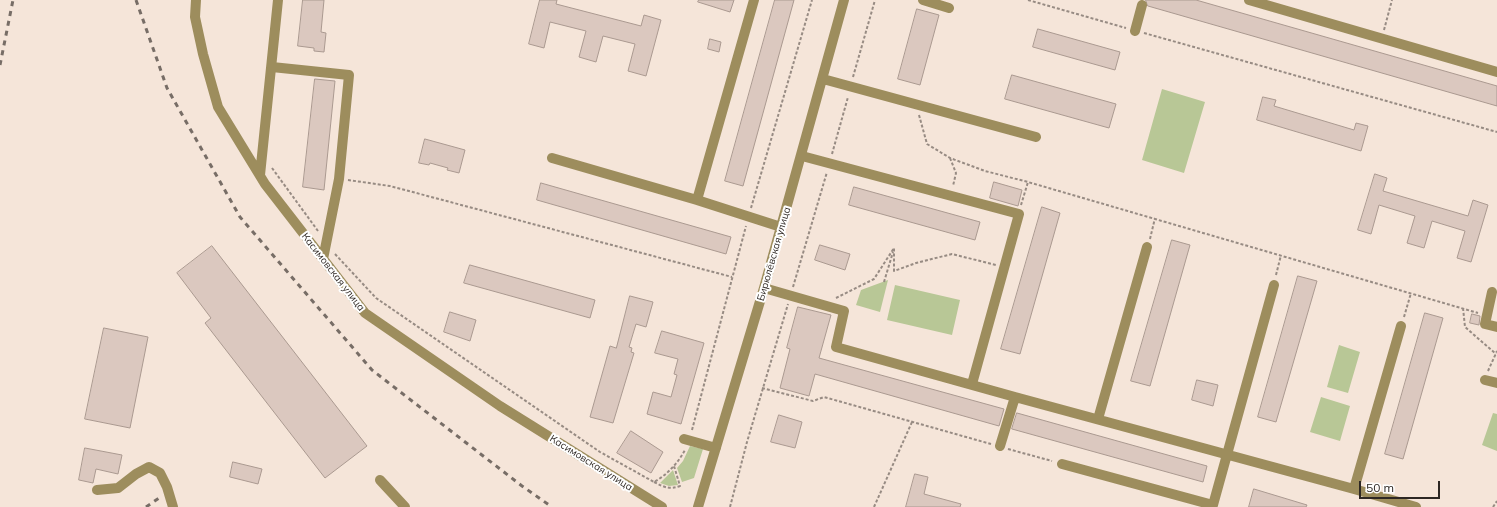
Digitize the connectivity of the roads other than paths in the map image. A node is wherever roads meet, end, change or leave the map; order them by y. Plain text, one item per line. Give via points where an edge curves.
1 (196, 0) edge
2 (278, 0) edge
3 (754, 0) edge
4 (844, 0) edge
5 (923, 0) edge
6 (1249, 0) edge
7 (1142, 5) dead end
8 (949, 8) dead end
9 (1135, 31) road end
10 (272, 67) junction
11 (1497, 72) edge
12 (823, 79) junction
13 (1036, 138) dead end
14 (802, 156) junction
15 (552, 158) dead end
16 (260, 175) junction
17 (697, 200) junction
18 (781, 227) junction
19 (1147, 247) road end
20 (323, 259) junction
21 (1274, 285) road end
22 (764, 288) junction
23 (1492, 292) dead end
24 (1401, 326) road end
25 (1497, 327) edge
26 (1484, 380) road end
27 (1497, 383) edge
28 (972, 384) junction
29 (1015, 397) junction
30 (1098, 419) junction
31 (686, 439) road end
32 (1000, 446) road end
33 (716, 448) junction
34 (1226, 454) junction
35 (1062, 464) road end
36 (380, 480) dead end
37 (1354, 489) junction
38 (97, 490) dead end
39 (173, 507) edge
40 (405, 507) edge
41 (662, 507) edge
42 (698, 507) edge
43 (1416, 507) edge

1 - 16 street, Касимовская улица via 195,17 218,107
2 - 10 street
3 - 17 street
4 - 12 street, Бирюлёвская улица
5 - 8 street
6 - 11 street
7 - 9 street
10 - 16 street
10 - 20 street via 349,75 339,179
12 - 13 street
12 - 14 street, Бирюлёвская улица
14 - 18 street, Бирюлёвская улица
14 - 28 street via 1019,214
15 - 17 street
16 - 20 street, Касимовская улица
17 - 18 street
18 - 22 street, Бирюлёвская улица
19 - 30 street
20 - 41 street, Касимовская улица via 365,313 500,406
21 - 34 street
22 - 28 street via 844,312 836,347
22 - 33 street, Бирюлёвская улица
23 - 25 street via 1485,324
24 - 37 street
26 - 27 street
28 - 29 street
29 - 30 street
29 - 32 street
30 - 34 street
31 - 33 street
33 - 42 street, Бирюлёвская улица
34 - 35 street via 1213,505
34 - 37 street
36 - 40 street
37 - 43 street
38 - 39 street via 118,488 136,474 149,468 160,473

